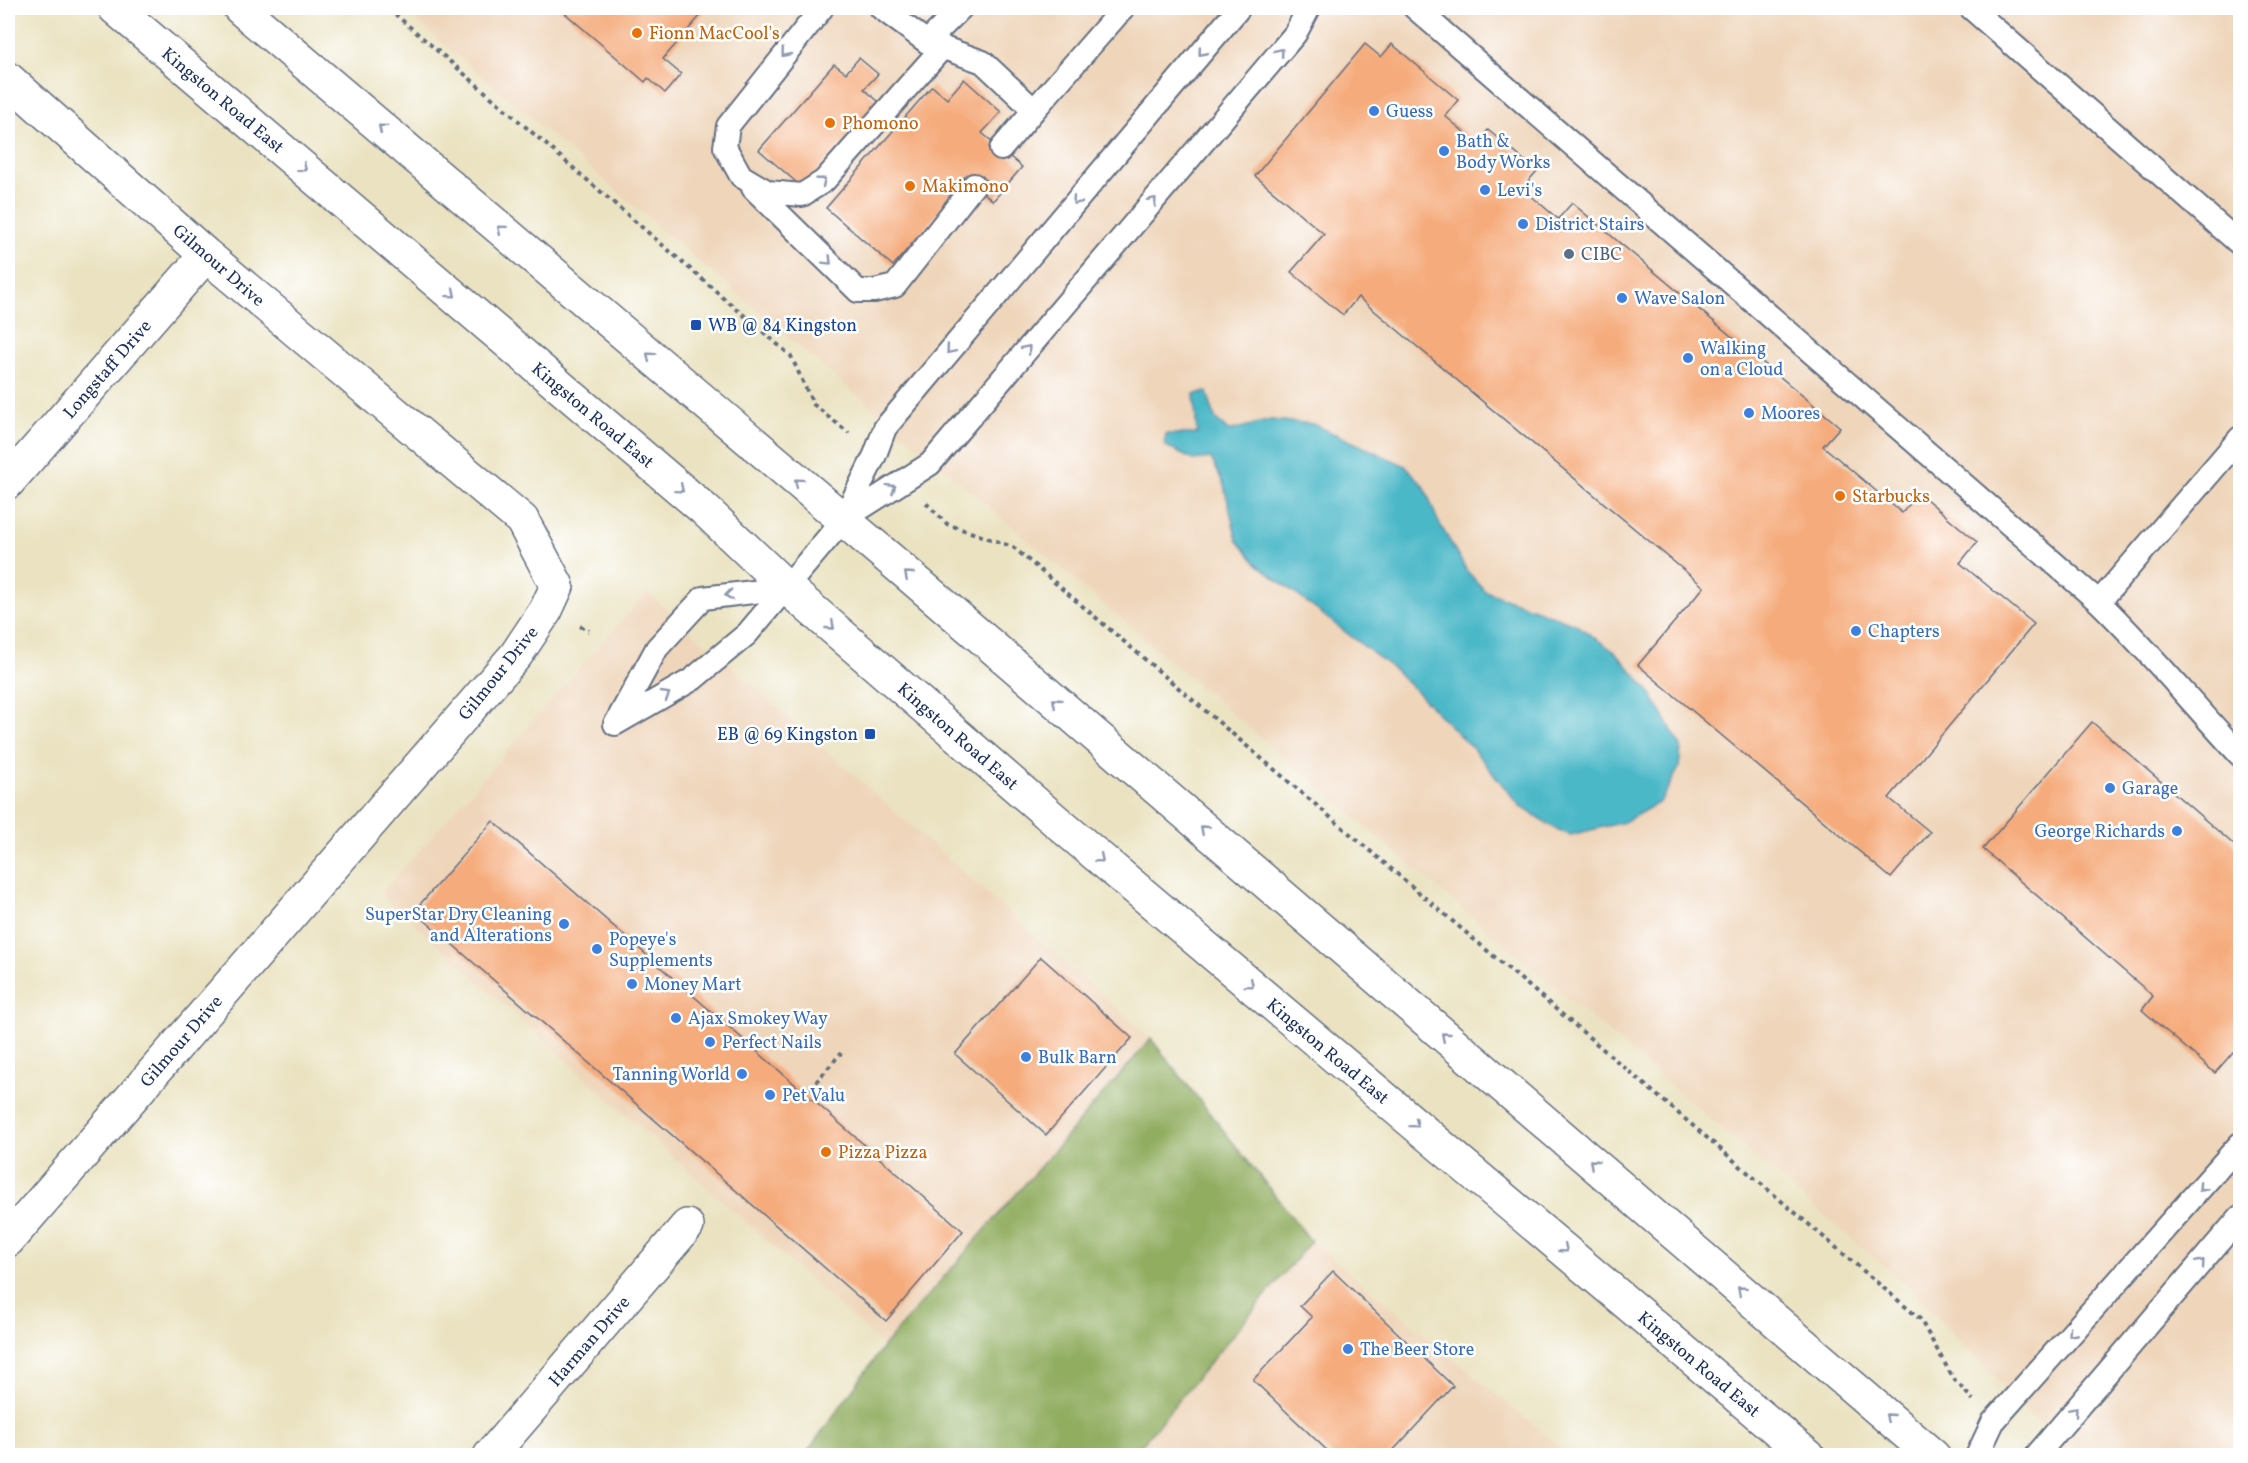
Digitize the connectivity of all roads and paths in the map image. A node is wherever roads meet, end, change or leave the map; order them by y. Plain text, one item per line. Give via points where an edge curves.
1 (115, 8) edge
2 (240, 8) edge
3 (388, 8) edge
4 (822, 8) edge
5 (881, 8) edge
6 (961, 8) edge
7 (1123, 8) edge
8 (1239, 8) edge
9 (1309, 8) edge
10 (1415, 8) edge
11 (1971, 8) edge
12 (935, 45) junction
13 (8, 79) edge
14 (1034, 110) junction
15 (1001, 149) dead end
16 (741, 176) junction
17 (974, 185) dead end
18 (2241, 244) edge
19 (206, 255) junction
20 (2241, 438) edge
21 (875, 454) junction
22 (904, 481) junction
23 (8, 483) edge
24 (843, 520) junction
25 (787, 588) junction
26 (2099, 602) junction
27 (2241, 755) edge
28 (841, 1053) dead end
29 (810, 1089) dead end
30 (2241, 1144) edge
31 (2241, 1217) edge
32 (687, 1226) dead end
33 (8, 1240) edge
34 (1993, 1422) junction
35 (490, 1455) edge
36 (1808, 1455) edge
37 (1933, 1455) edge
38 (1977, 1455) edge
39 (2036, 1455) edge

1 -> 25 main road, Kingston Road East via 705,510
24 -> 2 main road
3 - 21 path via 791,356 813,404
4 -> 16 lane via 728,126 725,147
5 - 12 lane
6 - 12 lane
7 - 14 lane
8 -> 21 lane via 885,428
22 -> 9 lane via 930,464 1295,34
10 - 26 lane
11 - 18 lane
12 - 14 lane via 983,62
16 -> 12 lane via 768,192 802,195 817,186
13 - 19 main road, Gilmour Drive
14 - 15 lane
16 -> 17 lane via 858,291 895,286
19 - 23 main road, Longstaff Drive
19 - 33 main road, Gilmour Drive via 522,520 557,586 516,655
20 - 26 lane
21 - 24 lane
24 -> 22 lane
22 - 34 path via 947,524 1013,548 1920,1319 1953,1378
24 - 25 lane
37 -> 24 main road
25 -> 25 lane via 703,598 657,648 615,724 693,679 747,634
25 -> 36 main road, Kingston Road East via 1074,836
26 - 27 lane
28 - 29 path
30 -> 34 lane
39 -> 31 lane
32 - 35 main road, Harman Drive
34 - 38 lane

